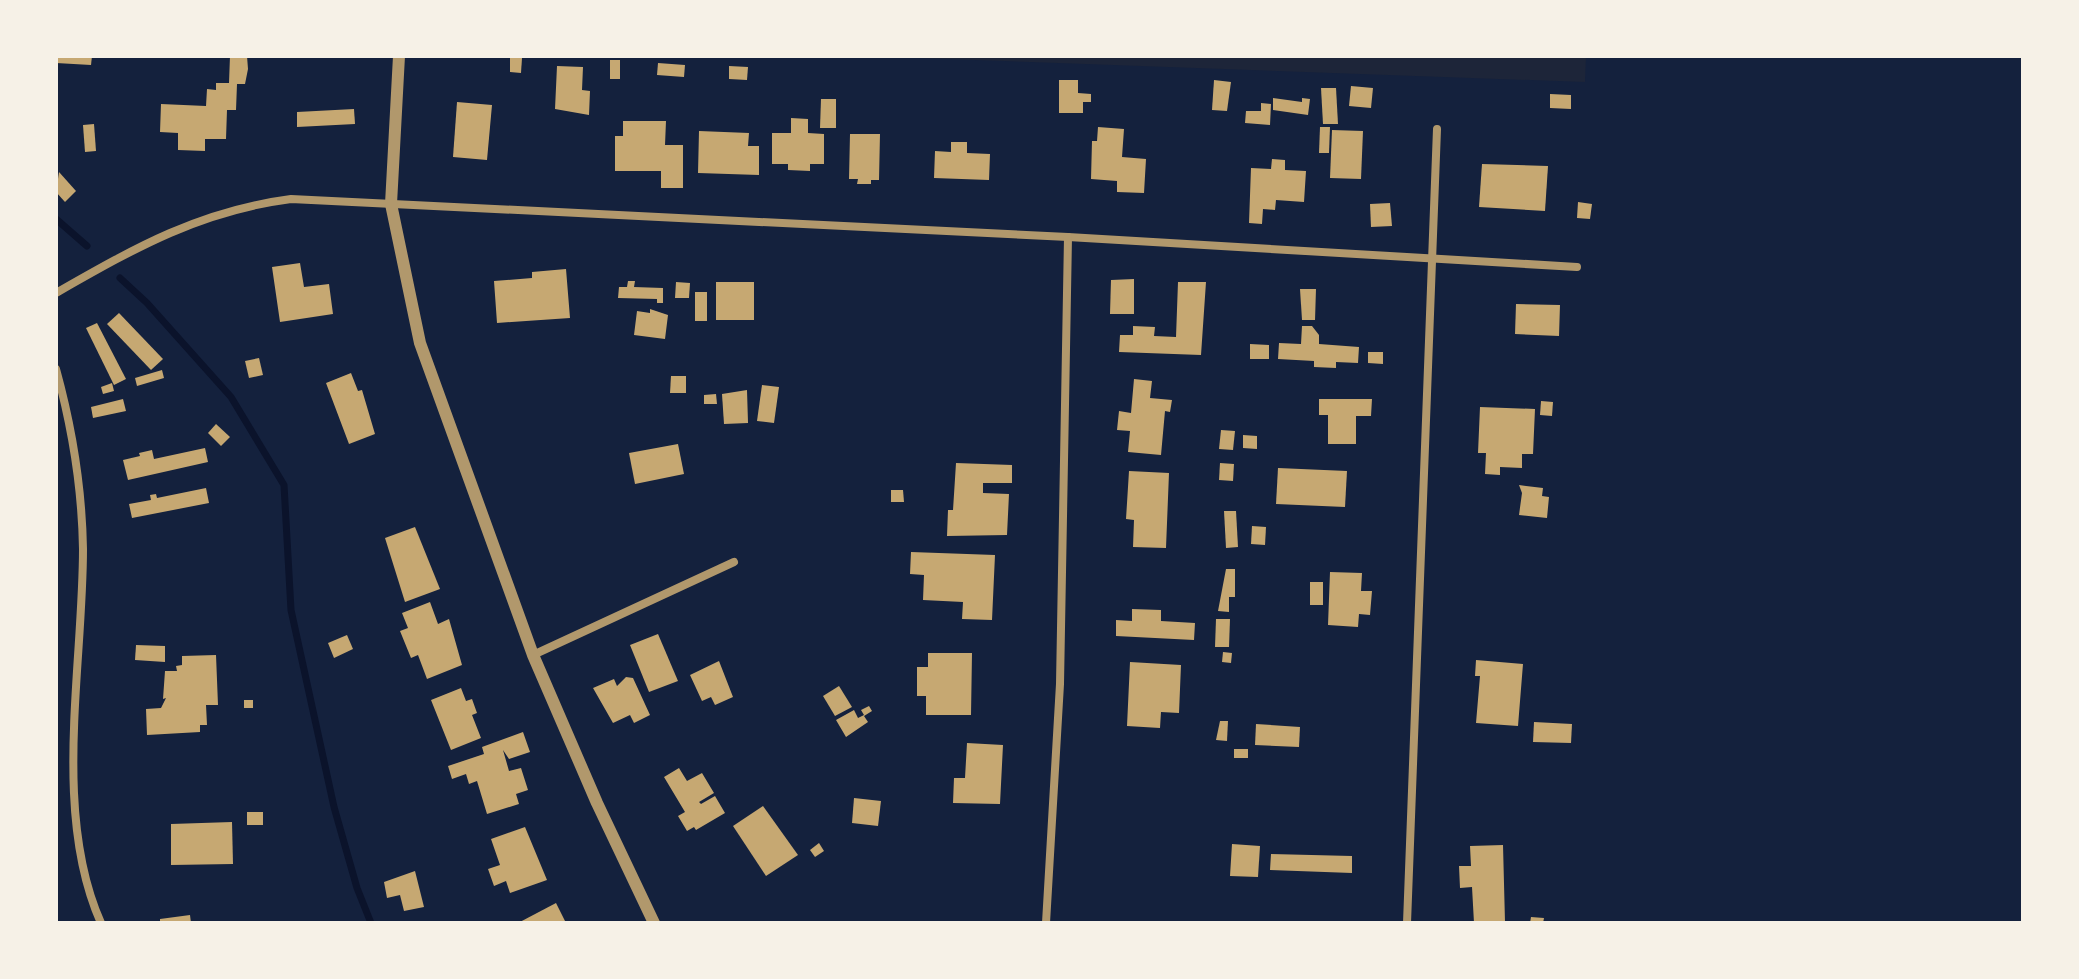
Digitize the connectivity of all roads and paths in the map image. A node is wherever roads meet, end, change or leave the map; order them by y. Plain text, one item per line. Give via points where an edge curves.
1 (399, 56) edge
2 (1437, 129) dead end
3 (391, 204) junction
4 (1068, 237) junction
5 (1434, 260) junction
6 (1577, 267) dead end
7 (56, 293) edge
8 (56, 369) edge
9 (734, 562) dead end
10 (533, 655) junction
11 (101, 923) edge
12 (654, 923) edge
13 (1046, 923) edge
14 (1407, 923) edge

1 - 3 street
2 - 5 street
3 - 4 street
3 - 7 street via 291,199 242,205 150,239
3 - 10 street via 420,343
4 - 5 street
4 - 13 street via 1060,684
5 - 6 street
5 - 14 street
8 - 11 street via 78,479 83,549 74,810 81,863
9 - 10 street
10 - 12 street

